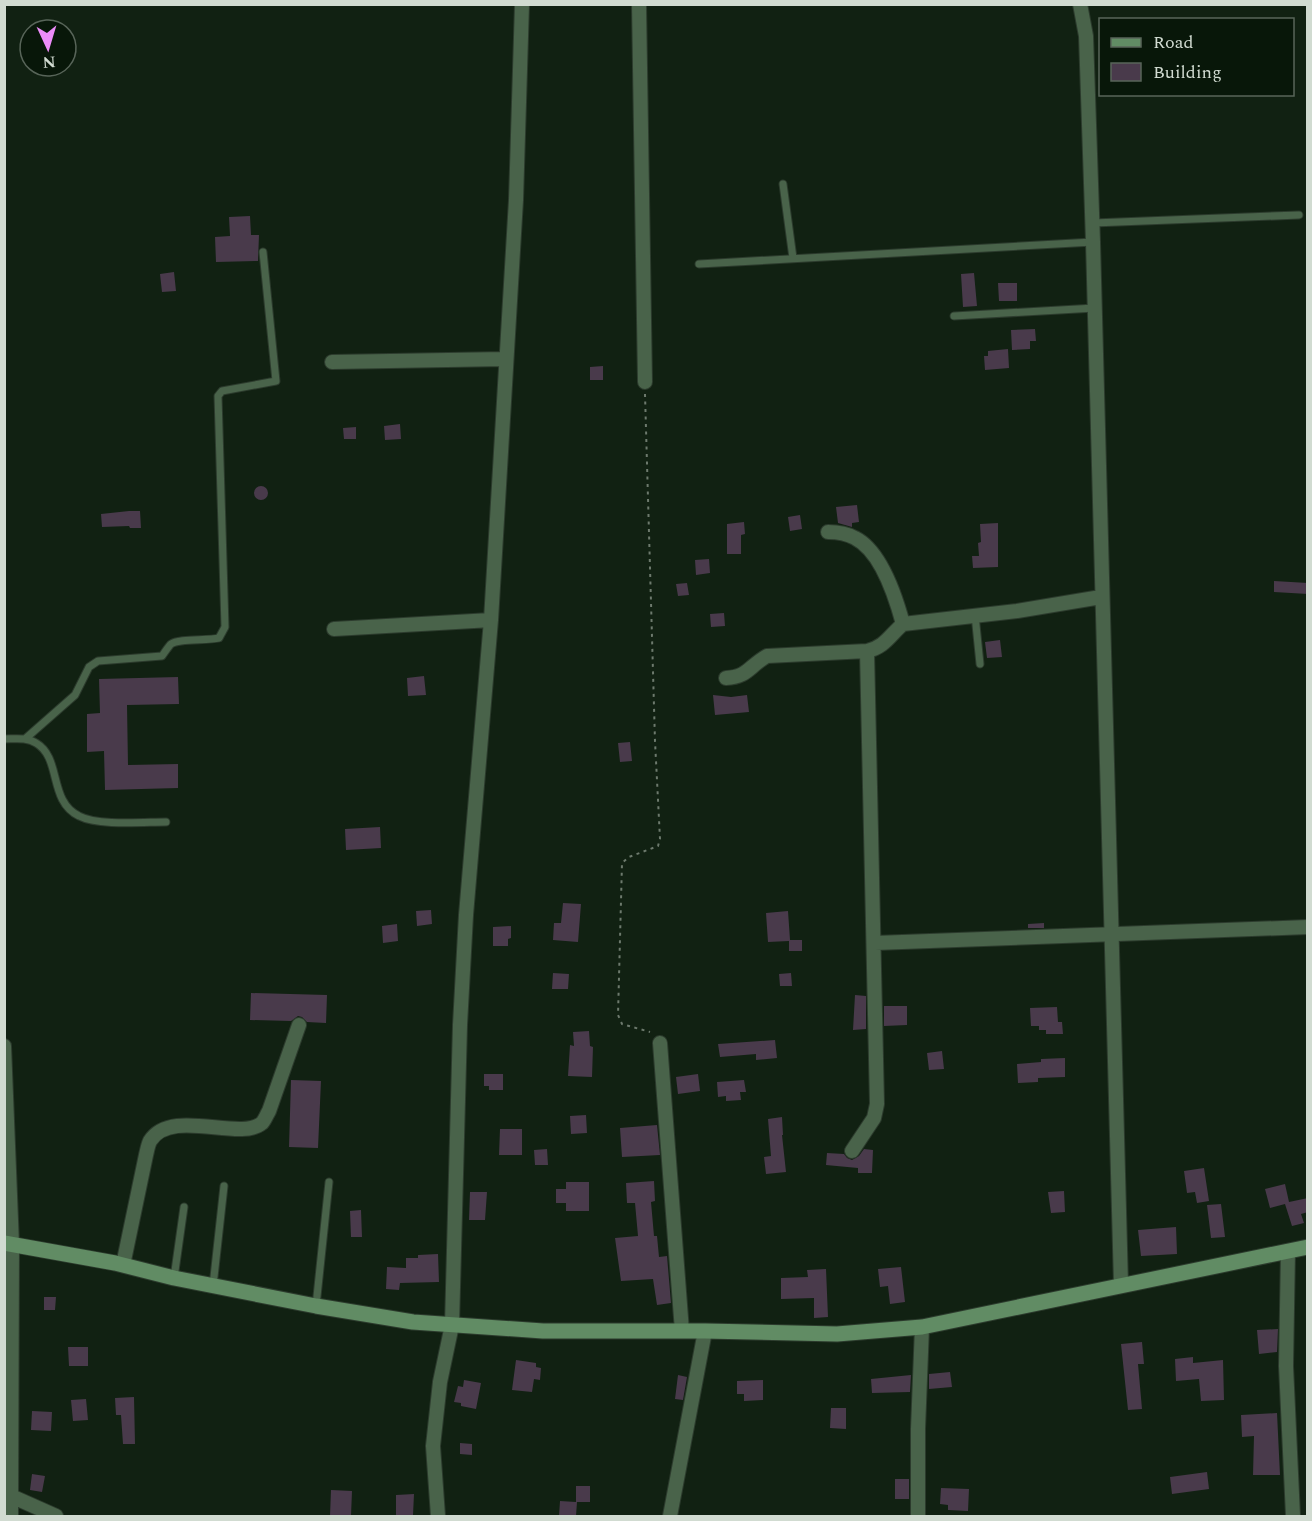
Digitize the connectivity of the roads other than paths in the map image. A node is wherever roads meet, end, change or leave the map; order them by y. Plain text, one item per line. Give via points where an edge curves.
1 (522, 4) edge
2 (639, 4) edge
3 (1080, 4) edge
4 (783, 184) dead end
5 (1299, 215) dead end
6 (1093, 223) junction
7 (1093, 242) junction
8 (263, 252) dead end
9 (793, 258) junction
10 (699, 264) dead end
11 (1095, 308) junction
12 (954, 316) dead end
13 (505, 359) junction
14 (332, 362) dead end
15 (645, 382) road end
16 (828, 532) dead end
17 (1101, 597) junction
18 (975, 615) junction
19 (491, 620) junction
20 (903, 624) junction
21 (334, 629) dead end
22 (867, 651) junction
23 (980, 664) dead end
24 (726, 678) dead end
25 (4, 739) edge
26 (25, 739) junction
27 (166, 822) dead end
28 (1308, 927) edge
29 (1111, 936) junction
30 (875, 943) junction
31 (299, 1025) dead end
32 (660, 1042) road end
33 (4, 1046) edge
34 (852, 1151) dead end
35 (329, 1182) dead end
36 (224, 1186) dead end
37 (184, 1207) dead end
38 (8, 1244) edge
39 (1308, 1247) edge
40 (1288, 1251) junction
41 (123, 1265) junction
42 (174, 1278) junction
43 (1120, 1285) junction
44 (213, 1286) junction
45 (316, 1306) junction
46 (452, 1325) junction
47 (922, 1327) junction
48 (705, 1331) junction
49 (682, 1332) junction
50 (11, 1496) junction
51 (11, 1516) edge
52 (56, 1516) edge
53 (438, 1516) edge
54 (670, 1516) edge
55 (918, 1516) edge
56 (1293, 1516) edge

1 - 13 street via 516,200
2 - 15 street
3 - 6 street via 1086,36
4 - 9 lane
5 - 6 lane
6 - 7 street
7 - 9 lane
7 - 11 street
8 - 26 lane via 276,381 222,391 218,396 225,627 219,638 176,642 162,656 98,661 88,667 75,695
9 - 10 lane
11 - 12 lane
11 - 17 street
13 - 14 street
13 - 19 street
16 - 20 street via 856,538 870,549 889,582
17 - 18 street
17 - 29 street
18 - 20 street
18 - 23 lane
19 - 21 street
19 - 46 street via 466,915
20 - 22 street via 884,644
22 - 24 street via 766,656 740,677
22 - 30 street
25 - 26 lane
26 - 27 lane via 46,752 60,797 80,817 97,821
28 - 29 street
29 - 30 street
29 - 43 street
30 - 34 street via 877,1104 874,1118
31 - 41 street via 270,1111 261,1123 238,1128 168,1128 150,1141
32 - 49 street
33 - 38 street
35 - 45 lane
36 - 44 lane
37 - 42 lane
38 - 41 street
38 - 50 street
39 - 40 street
40 - 43 street
40 - 56 street via 1286,1366
41 - 42 street
42 - 44 street
43 - 47 street
44 - 45 street
45 - 46 street
46 - 49 street via 543,1331
46 - 53 street via 440,1382 433,1446
47 - 48 street via 837,1334
47 - 55 street
48 - 49 street
48 - 54 street
50 - 51 street
50 - 52 street

